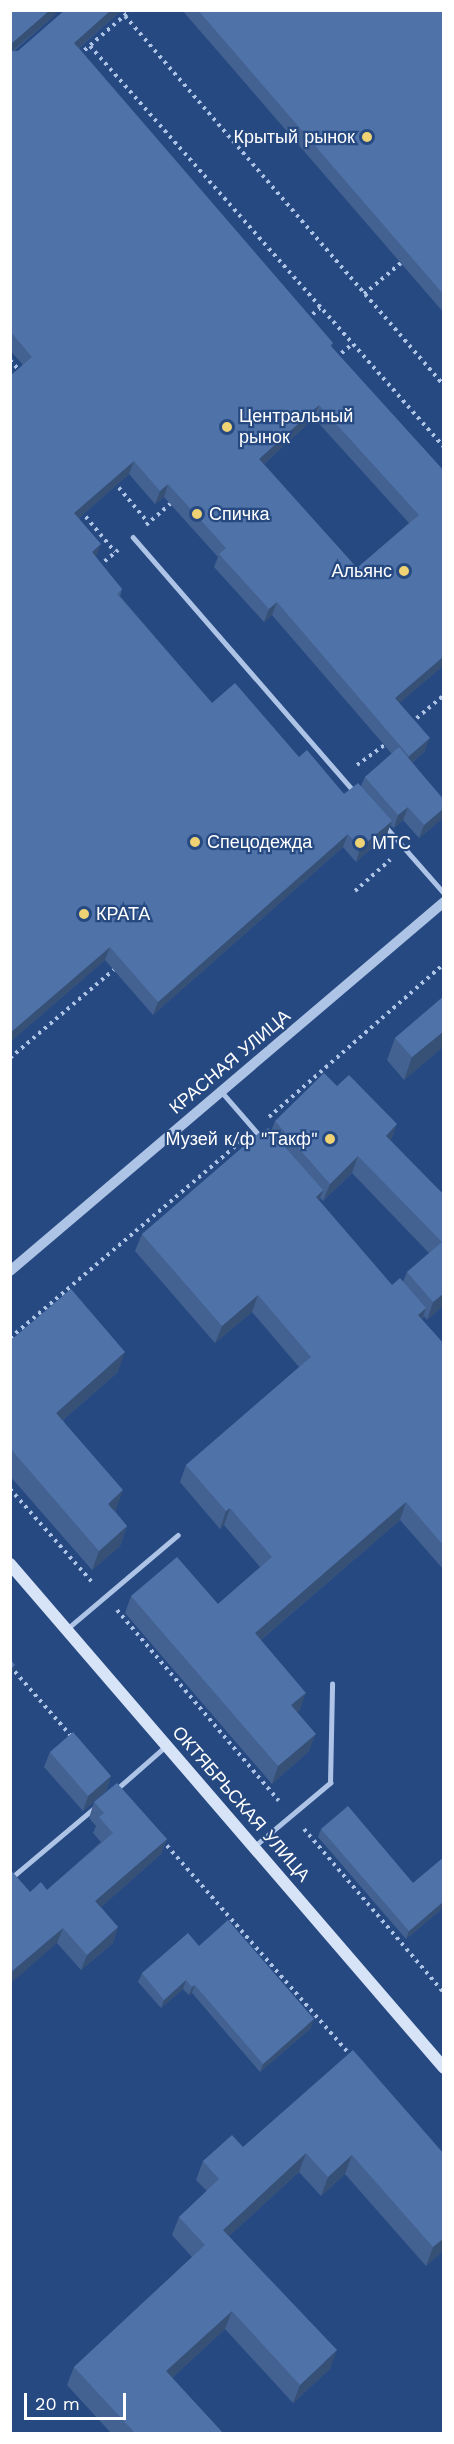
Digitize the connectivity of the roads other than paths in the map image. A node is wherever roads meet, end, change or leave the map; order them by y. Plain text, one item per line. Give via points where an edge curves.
1 (133, 537) road end
2 (357, 794) edge
3 (380, 821) edge
4 (444, 893) edge
5 (444, 902) edge
6 (221, 1091) junction
7 (264, 1141) edge
8 (10, 1271) edge
9 (177, 1535) dead end
10 (10, 1564) edge
11 (67, 1629) junction
12 (332, 1684) dead end
13 (166, 1745) junction
14 (108, 1796) edge
15 (99, 1804) edge
16 (254, 1847) junction
17 (10, 1879) edge
18 (444, 2068) edge

1 - 2 lane
3 - 4 lane
5 - 6 street, КРАСНАЯ УЛИЦА
6 - 7 lane
6 - 8 street, КРАСНАЯ УЛИЦА
9 - 11 lane
10 - 11 main road, ОКТЯБРЬСКАЯ УЛИЦА
11 - 13 main road, ОКТЯБРЬСКАЯ УЛИЦА
12 - 16 lane via 330,1783
13 - 14 lane
13 - 16 main road, ОКТЯБРЬСКАЯ УЛИЦА
15 - 17 lane
16 - 18 main road, ОКТЯБРЬСКАЯ УЛИЦА

